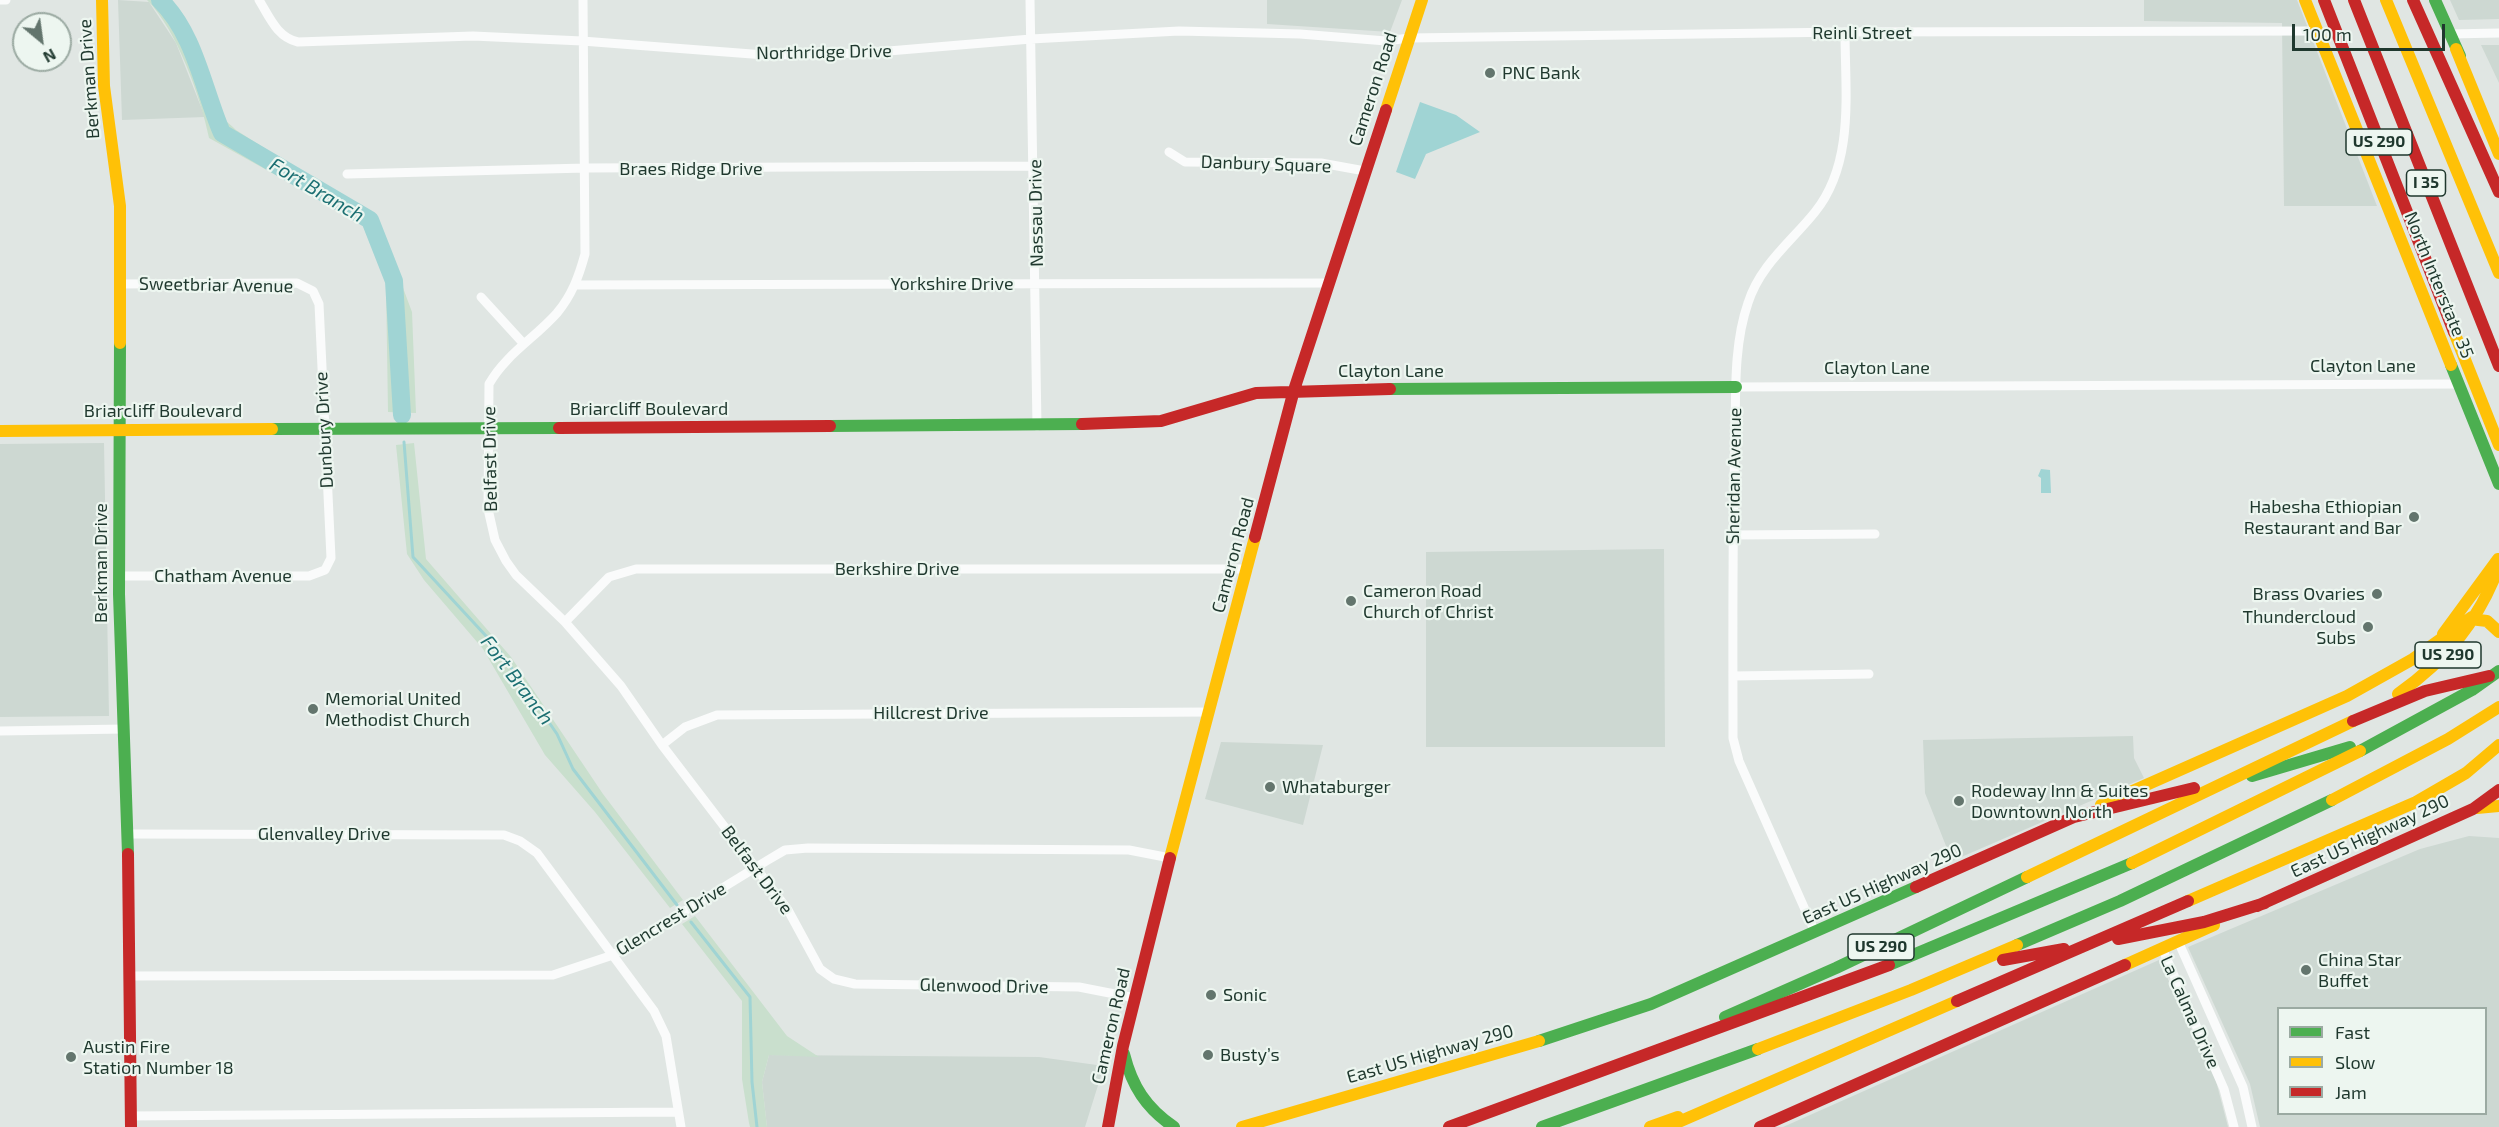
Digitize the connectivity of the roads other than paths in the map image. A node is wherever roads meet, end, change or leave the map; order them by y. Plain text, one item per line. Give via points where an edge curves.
1 (0, 0) edge
2 (6, 0) edge
3 (102, 0) edge
4 (259, 0) edge
5 (583, 0) edge
6 (1030, 0) edge
7 (1422, 0) edge
8 (2305, 0) edge
9 (2324, 0) edge
10 (2354, 0) edge
11 (2386, 0) edge
12 (2413, 0) edge
13 (2435, 0) edge
14 (2316, 31) junction
15 (1845, 33) junction
16 (2499, 33) edge
17 (2450, 34) junction
18 (1409, 38) junction
19 (1031, 39) junction
20 (582, 41) junction
21 (2456, 49) junction
22 (2499, 135) edge
23 (1169, 152) dead end
24 (2499, 154) edge
25 (1035, 166) junction
26 (586, 168) junction
27 (1365, 171) junction
28 (347, 174) dead end
29 (2499, 192) edge
30 (2499, 273) edge
31 (1328, 283) junction
32 (119, 284) junction
33 (1037, 284) junction
34 (576, 285) junction
35 (313, 291) joint
36 (481, 297) dead end
37 (523, 343) junction
38 (2499, 366) edge
39 (2459, 384) junction
40 (1736, 387) junction
41 (1294, 390) junction
42 (1037, 426) junction
43 (487, 427) junction
44 (324, 428) junction
45 (119, 429) junction
46 (0, 431) edge
47 (2499, 445) edge
48 (2499, 484) edge
49 (1875, 534) dead end
50 (1732, 535) junction
51 (2499, 558) edge
52 (2499, 566) edge
53 (1248, 569) junction
54 (325, 570) joint
55 (119, 576) junction
56 (2499, 591) edge
57 (2469, 619) junction
58 (565, 622) junction
59 (2498, 631) edge
60 (2438, 642) junction
61 (2499, 673) edge
62 (1869, 674) dead end
63 (1733, 676) junction
64 (2499, 707) edge
65 (1209, 712) junction
66 (2432, 713) junction
67 (2364, 716) junction
68 (124, 729) junction
69 (0, 731) edge
70 (662, 745) junction
71 (2499, 745) edge
72 (2499, 790) edge
73 (2499, 806) edge
74 (2472, 809) junction
75 (2070, 818) junction
76 (128, 834) junction
77 (1170, 858) junction
78 (755, 867) junction
79 (2265, 903) junction
80 (1815, 932) junction
81 (2178, 941) junction
82 (2162, 948) junction
83 (613, 955) junction
84 (1964, 968) junction
85 (129, 976) junction
86 (834, 979) joint
87 (1135, 998) junction
88 (1122, 1047) junction
89 (1623, 1064) junction
90 (2234, 1067) junction
91 (2218, 1076) junction
92 (1768, 1082) junction
93 (677, 1112) junction
94 (130, 1121) edge
95 (681, 1127) edge
96 (1108, 1127) edge
97 (1174, 1127) edge
98 (1242, 1127) edge
99 (1449, 1127) edge
100 (1542, 1127) edge
101 (1650, 1127) edge
102 (1667, 1127) edge
103 (1760, 1127) edge
104 (2234, 1127) edge
105 (2252, 1127) edge

1 - 2 street
3 - 32 main road, Berkman Drive via 104,86 120,206
4 - 20 street, Northridge Drive via 276,29 286,39 298,42 473,36
5 - 20 street, Belfast Drive
6 - 19 street, Nassau Drive
7 - 18 main road, Cameron Road
8 - 14 main road, North Interstate 35
9 - 47 main road, US 290
10 - 38 main road, I 35
11 - 30 main road, I 35
12 - 29 main road
13 - 17 main road
14 - 15 street, Reinli Street
14 - 39 main road, North Interstate 35
15 - 18 street, Reinli Street
15 - 40 street, Sheridan Avenue via 1845,122 1838,170 1817,210 1761,274 1748,302 1740,338
16 - 17 street
17 - 21 main road
18 - 19 street, Northridge Drive via 1386,41 1179,31
18 - 27 main road, Cameron Road
19 - 20 street, Northridge Drive via 865,52 765,55
19 - 25 street, Nassau Drive
20 - 26 street, Belfast Drive
21 - 22 main road
21 - 24 main road
23 - 27 street, Danbury Square via 1185,162 1321,163
25 - 26 street, Braes Ridge Drive
25 - 33 street, Nassau Drive
26 - 28 street, Braes Ridge Drive
26 - 34 street, Belfast Drive via 585,254
27 - 31 main road, Cameron Road
31 - 33 street, Yorkshire Drive
31 - 41 main road, Cameron Road
32 - 35 street, Sweetbriar Avenue via 297,284
32 - 45 main road, Berkman Drive
33 - 34 street, Yorkshire Drive
33 - 42 street, Nassau Drive
34 - 37 street, Belfast Drive via 556,314
35 - 44 street, Dunbury Drive via 319,304
36 - 37 street
37 - 43 street, Belfast Drive via 498,368 489,384
39 - 40 street, Clayton Lane
39 - 48 main road, North Interstate 35
40 - 41 main road, Clayton Lane
40 - 50 street, Sheridan Avenue
41 - 42 main road, Briarcliff Boulevard via 1256,393 1161,421
41 - 53 main road, Cameron Road
42 - 43 main road, Briarcliff Boulevard
43 - 44 main road, Briarcliff Boulevard
43 - 58 street, Belfast Drive via 488,509 495,540 516,575
44 - 45 main road, Briarcliff Boulevard
44 - 54 street, Dunbury Drive via 331,558
45 - 46 main road, Briarcliff Boulevard
45 - 55 main road, Berkman Drive
49 - 50 street
50 - 63 street, Sheridan Avenue
51 - 60 main road
52 - 67 main road, US 290 via 2485,605 2453,650 2433,669
53 - 58 street, Berkshire Drive via 636,569 609,578
53 - 65 main road, Cameron Road
54 - 55 street, Chatham Avenue via 309,576
55 - 68 main road, Berkman Drive
56 - 57 main road, East US Highway 290
57 - 59 main road via 2492,622
57 - 60 main road, East US Highway 290
58 - 70 street, Belfast Drive via 621,686
60 - 75 main road, East US Highway 290 via 2347,696
61 - 66 main road
61 - 67 main road via 2422,691
62 - 63 street
63 - 80 street, Sheridan Avenue via 1736,752
64 - 84 main road via 2448,739 2272,830 2120,902
65 - 70 street, Hillcrest Drive via 717,715 685,728
65 - 77 main road, Cameron Road
66 - 75 main road via 2349,748 2276,771
66 - 89 main road via 2256,805 2108,874 1899,963
67 - 89 main road, US 290 via 1836,968
68 - 69 street
68 - 76 main road, Berkman Drive
70 - 78 street, Belfast Drive
71 - 92 main road via 2441,789 2403,808
72 - 74 main road, East US Highway 290
73 - 74 main road
74 - 79 main road, East US Highway 290
75 - 80 main road, East US Highway 290
76 - 83 street, Glenvalley Drive via 504,835 537,853
76 - 85 main road, Berkman Drive
77 - 78 street, Glencrest Drive via 1129,850 808,848 785,850
77 - 87 main road, Cameron Road
78 - 83 street, Glencrest Drive
78 - 86 street, Belfast Drive via 788,910 813,960
79 - 81 main road, East US Highway 290
79 - 84 main road via 2204,922
80 - 98 main road, East US Highway 290 via 1598,1023
81 - 82 main road, East US Highway 290
81 - 90 street, La Calma Drive
82 - 91 street, La Calma Drive
82 - 103 main road, East US Highway 290
83 - 85 street, Glencrest Drive via 553,975
83 - 93 street via 654,1011 666,1036
84 - 100 main road via 1743,1055
85 - 94 main road, Berkman Drive
86 - 87 street, Glenwood Drive via 855,984 1079,987
87 - 88 main road, Cameron Road
88 - 96 main road, Cameron Road
88 - 97 main road via 1137,1095 1147,1108
89 - 99 main road, US 290
90 - 91 street, La Calma Drive
90 - 105 street, La Calma Drive
91 - 104 street, La Calma Drive via 2230,1103
92 - 101 main road
92 - 102 main road
93 - 94 street
93 - 95 street

